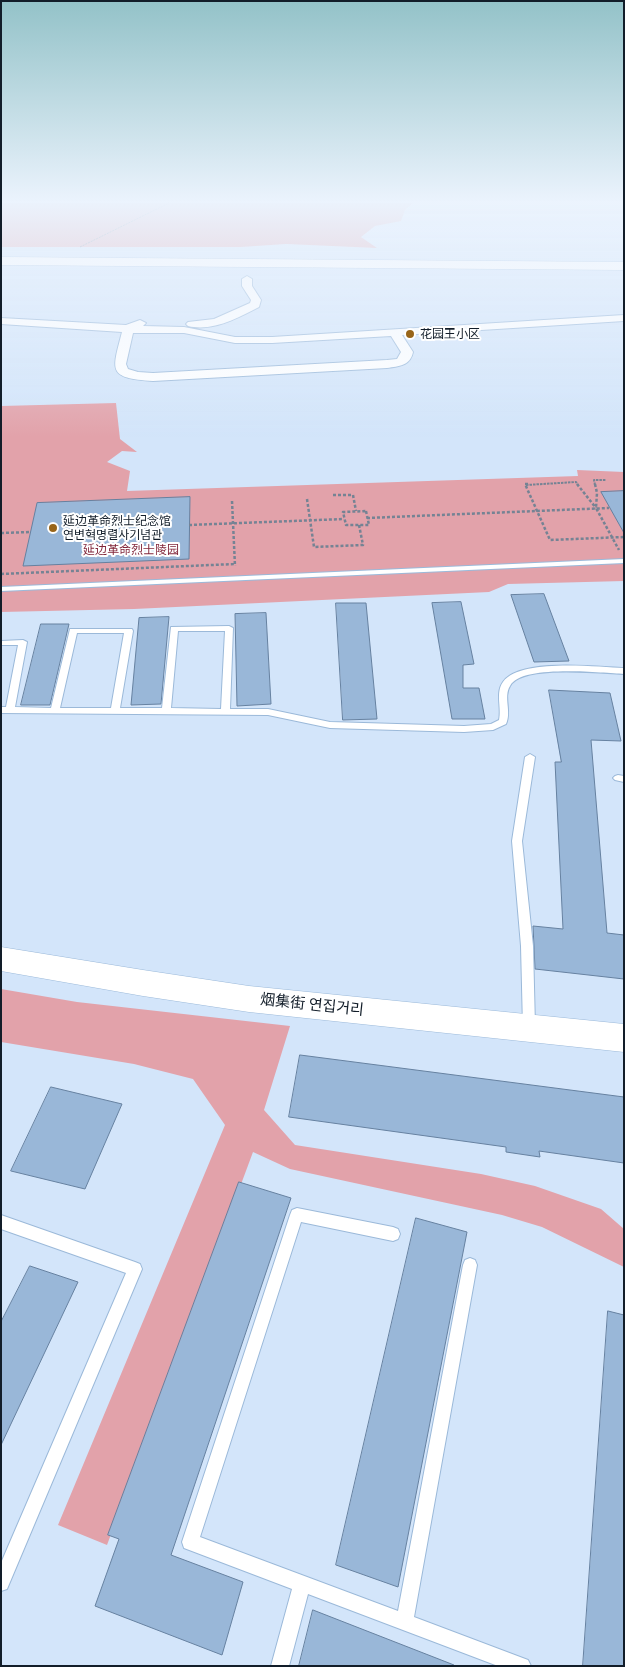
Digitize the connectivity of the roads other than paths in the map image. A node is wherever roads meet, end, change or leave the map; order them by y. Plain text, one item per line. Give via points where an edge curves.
1 (247, 281) edge
2 (624, 318) edge
3 (1, 321) edge
4 (128, 329) junction
5 (394, 332) junction
6 (624, 561) edge
7 (1, 589) edge
8 (1, 643) edge
9 (624, 671) edge
10 (6, 710) edge
11 (55, 710) junction
12 (115, 711) junction
13 (166, 711) junction
14 (225, 712) junction
15 (530, 757) dead end
16 (1, 959) edge
17 (529, 1027) junction
18 (624, 1038) edge
19 (1, 1222) edge
20 (393, 1234) dead end
21 (470, 1265) dead end
22 (1, 1583) edge
23 (302, 1584) junction
24 (405, 1622) junction
25 (280, 1666) edge
26 (522, 1666) edge

1 - 4 street via 256,300 255,305 225,320 202,325 144,322
2 - 5 street
3 - 4 street
4 - 5 street via 184,330 235,340
4 - 5 street via 120,364 123,371 153,377 401,362 407,352
6 - 7 lane
8 - 10 lane via 23,642
9 - 14 lane via 550,669 520,672 506,682 506,714 503,722 492,727 330,725 268,712
10 - 11 lane
11 - 12 lane
11 - 12 lane via 73,632 129,631
12 - 13 lane
13 - 14 lane
13 - 14 lane via 174,629 229,628
15 - 17 lane via 517,841
16 - 17 main road, 烟集街 연집거리 via 140,984 285,1003
17 - 18 main road, 烟集街 연집거리
19 - 22 lane via 135,1269
20 - 23 lane via 297,1215 190,1542
21 - 24 lane
23 - 24 lane
23 - 25 lane
24 - 26 lane

